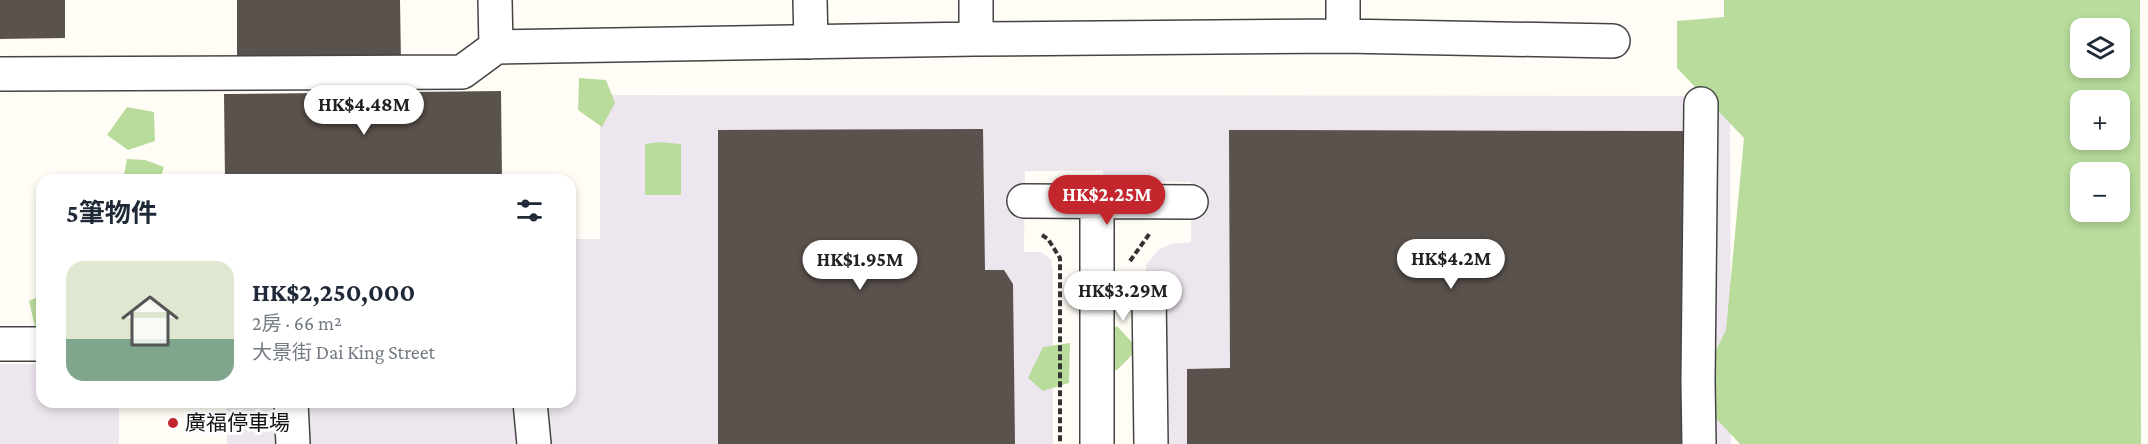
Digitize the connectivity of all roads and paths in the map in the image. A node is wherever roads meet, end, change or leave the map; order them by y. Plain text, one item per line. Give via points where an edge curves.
1 (495, 0) edge
2 (810, 0) edge
3 (976, 0) edge
4 (1343, 0) edge
5 (1343, 36) junction
6 (976, 39) junction
7 (1613, 41) dead end
8 (811, 42) junction
9 (496, 47) junction
10 (0, 74) edge
11 (1701, 104) dead end
12 (1024, 201) dead end
13 (1097, 201) junction
14 (1191, 202) dead end
15 (1039, 233) dead end
16 (1149, 292) dead end
17 (0, 344) edge
18 (36, 344) edge
19 (291, 408) edge
20 (531, 408) edge
21 (293, 444) edge
22 (534, 444) edge
23 (1060, 444) edge
24 (1097, 444) edge
25 (1151, 444) edge
26 (1699, 444) edge

1 - 9 street
2 - 8 street
3 - 6 street
4 - 5 street
5 - 6 street
5 - 7 street
6 - 8 street
8 - 9 street
9 - 10 street via 462,72
11 - 26 street
12 - 13 street
13 - 14 street
13 - 24 street
15 - 23 path via 1048,239 1060,258
16 - 25 street
17 - 18 street
19 - 21 street
20 - 22 street

